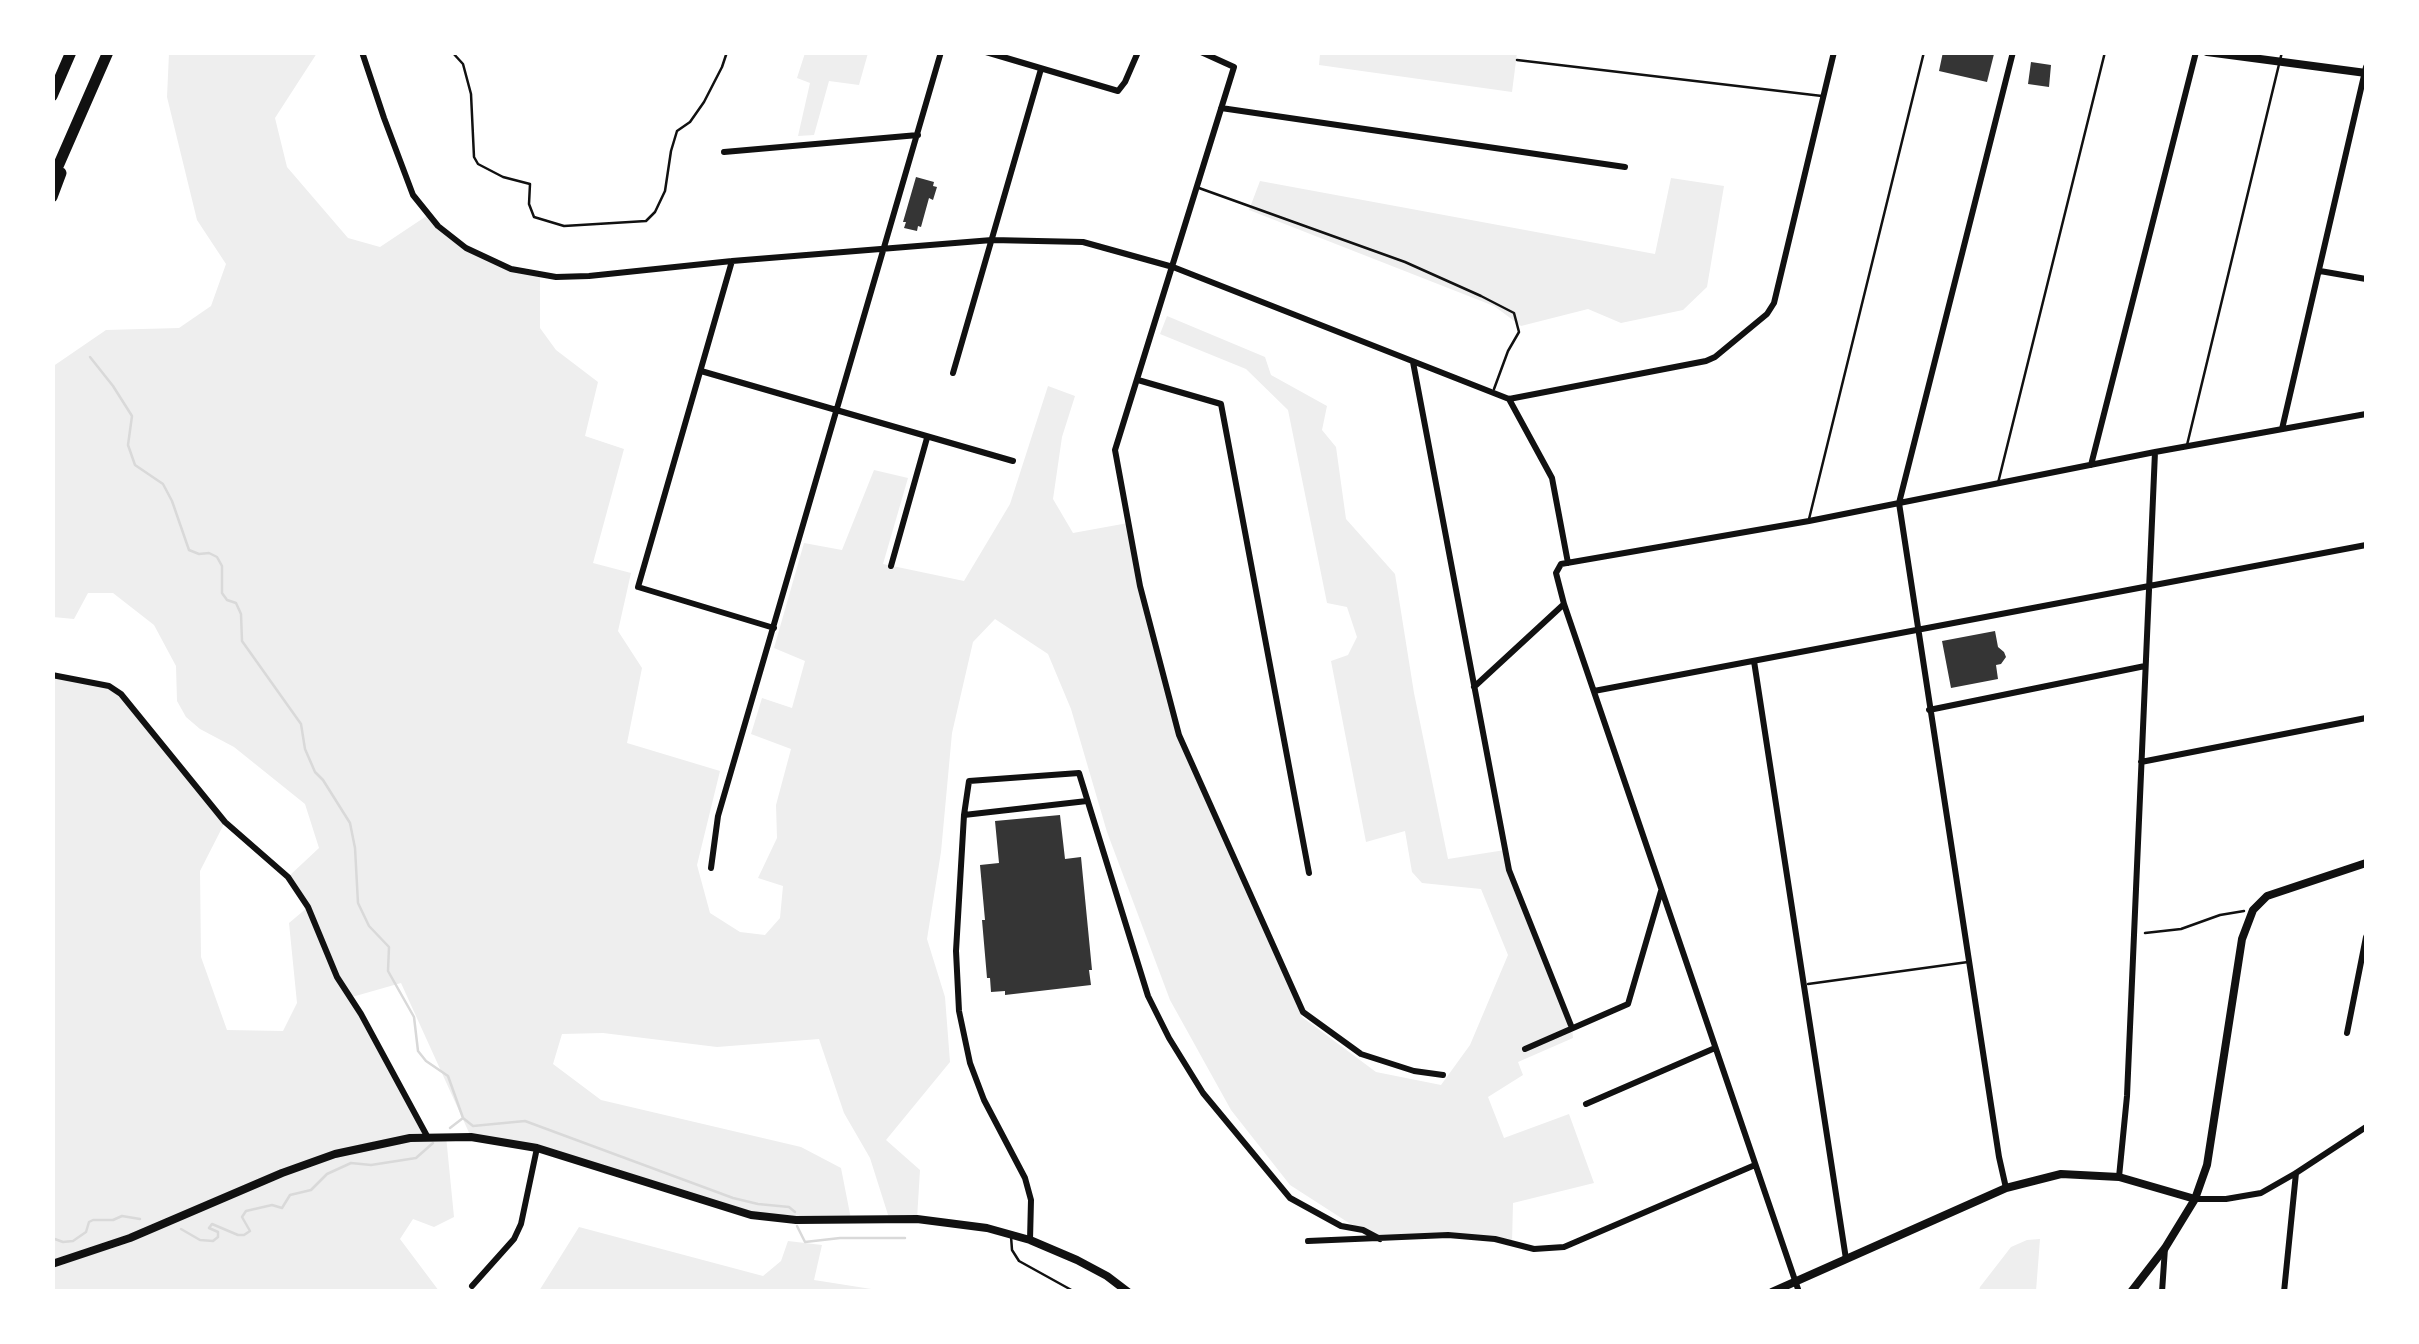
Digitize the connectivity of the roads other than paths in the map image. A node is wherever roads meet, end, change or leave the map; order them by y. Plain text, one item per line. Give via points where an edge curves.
1 (71, 52) edge
2 (108, 52) edge
3 (362, 52) edge
4 (452, 52) edge
5 (727, 52) edge
6 (941, 52) edge
7 (986, 52) edge
8 (1138, 52) edge
9 (1201, 52) edge
10 (1834, 52) edge
11 (1924, 52) edge
12 (2013, 52) edge
13 (2105, 52) edge
14 (2196, 52) edge
15 (2207, 52) edge
16 (2281, 57) edge
17 (1517, 60) dead end
18 (1042, 69) junction
19 (2366, 71) edge
20 (52, 96) edge
21 (1824, 96) junction
22 (1222, 108) junction
23 (80, 119) junction
24 (918, 135) junction
25 (724, 152) dead end
26 (1625, 167) dead end
27 (52, 180) edge
28 (1197, 187) junction
29 (52, 197) edge
30 (992, 240) junction
31 (884, 249) junction
32 (732, 261) junction
33 (1173, 268) junction
34 (2320, 271) junction
35 (2366, 279) edge
36 (1413, 361) junction
37 (701, 370) junction
38 (953, 373) dead end
39 (1138, 380) junction
40 (1494, 394) junction
41 (1509, 399) junction
42 (836, 411) junction
43 (2366, 414) edge
44 (2282, 429) junction
45 (927, 438) junction
46 (2186, 446) junction
47 (2155, 452) junction
48 (1013, 461) dead end
49 (2091, 465) junction
50 (1998, 484) junction
51 (1898, 504) junction
52 (1809, 521) junction
53 (2366, 545) edge
54 (1568, 563) junction
55 (891, 566) dead end
56 (2148, 585) junction
57 (1564, 604) junction
58 (774, 628) junction
59 (1916, 630) junction
60 (1754, 660) junction
61 (2145, 666) junction
62 (52, 675) edge
63 (1474, 688) junction
64 (1594, 691) junction
65 (1929, 710) junction
66 (2366, 718) edge
67 (2141, 762) junction
68 (1087, 801) junction
69 (964, 815) junction
70 (2366, 863) edge
71 (711, 868) dead end
72 (1310, 872) dead end
73 (1661, 889) junction
74 (2366, 937) edge
75 (1970, 962) junction
76 (1804, 984) junction
77 (1572, 1028) junction
78 (2347, 1034) dead end
79 (1715, 1048) junction
80 (1525, 1049) dead end
81 (1443, 1075) dead end
82 (1586, 1104) dead end
83 (2366, 1128) edge
84 (428, 1136) junction
85 (537, 1148) junction
86 (1755, 1165) junction
87 (2296, 1173) junction
88 (2119, 1178) junction
89 (2006, 1188) junction
90 (2195, 1199) junction
91 (1011, 1235) junction
92 (1380, 1239) junction
93 (1030, 1240) junction
94 (1308, 1241) dead end
95 (2165, 1248) junction
96 (1846, 1259) junction
97 (52, 1264) edge
98 (1795, 1282) junction
99 (472, 1286) dead end
100 (1075, 1292) edge
101 (1128, 1292) edge
102 (1772, 1292) edge
103 (1799, 1292) edge
104 (2130, 1292) edge
105 (2162, 1292) edge
106 (2284, 1292) edge

1 - 20 highway
2 - 23 highway
3 - 32 street via 413,194 466,248 511,270 556,277
4 - 5 lane via 471,94 474,158 503,177 530,184 534,217 564,226 646,221 655,212 677,131 704,102
6 - 24 street
7 - 18 street
8 - 18 street via 1118,91
9 - 22 street via 1234,67
10 - 21 street
11 - 52 lane
12 - 51 street
13 - 50 lane
14 - 49 street
15 - 16 street
16 - 19 street
16 - 46 lane
17 - 21 lane
18 - 30 street
19 - 34 street
21 - 41 street via 1767,314 1706,361
22 - 26 street
22 - 28 street
23 - 27 highway
23 - 29 highway
24 - 25 street
24 - 31 street
28 - 33 street
28 - 40 lane via 1406,262 1514,313 1519,332
30 - 31 street
30 - 33 street via 1083,242
30 - 38 street
31 - 32 street
31 - 42 street
32 - 37 street
33 - 36 street
33 - 39 street
34 - 35 street
34 - 44 street
36 - 40 street
36 - 63 street
37 - 42 street
37 - 58 street via 638,588
39 - 72 street via 1221,404
39 - 81 street via 1115,450 1140,586 1186,752 1303,1012 1362,1054
40 - 41 street
41 - 54 street via 1552,478
42 - 45 street
42 - 58 street
43 - 44 street
44 - 46 street
45 - 48 street
45 - 55 street
46 - 47 street
47 - 49 street
47 - 56 street
49 - 50 street
50 - 51 street
51 - 52 street
51 - 59 street
52 - 54 street
53 - 56 street
54 - 57 street via 1556,572
56 - 59 street
56 - 61 street
57 - 63 street
57 - 64 street
58 - 71 street via 718,816
59 - 60 street
59 - 65 street
60 - 64 street
60 - 76 street
61 - 65 street
61 - 67 street
62 - 84 street via 121,694 225,822 288,877
63 - 77 street via 1509,870
64 - 73 street
65 - 75 street
66 - 67 street
67 - 88 street
68 - 69 street
68 - 69 street via 1079,774 969,781
68 - 92 street via 1148,996 1203,1094 1290,1198
69 - 93 street via 959,1011 977,1082 1032,1200
70 - 90 street via 2267,896 2253,910 2242,939 2207,1164
73 - 77 street via 1628,1004
73 - 79 street
74 - 78 street
75 - 76 lane
75 - 89 street
76 - 96 street
77 - 80 street
79 - 82 street
79 - 86 street
83 - 87 street
84 - 85 street
84 - 97 street via 324,1158
85 - 91 street via 750,1215 917,1219
85 - 99 street via 514,1240
86 - 92 street via 1564,1247 1534,1249 1448,1234
86 - 98 street
87 - 90 street via 2261,1193
87 - 106 street
88 - 89 street via 2060,1174
88 - 90 street
89 - 96 street
90 - 95 street
91 - 93 street
91 - 100 lane via 1020,1262
92 - 94 street
93 - 101 street
95 - 104 street
95 - 105 street
96 - 98 street
98 - 102 street
98 - 103 street

